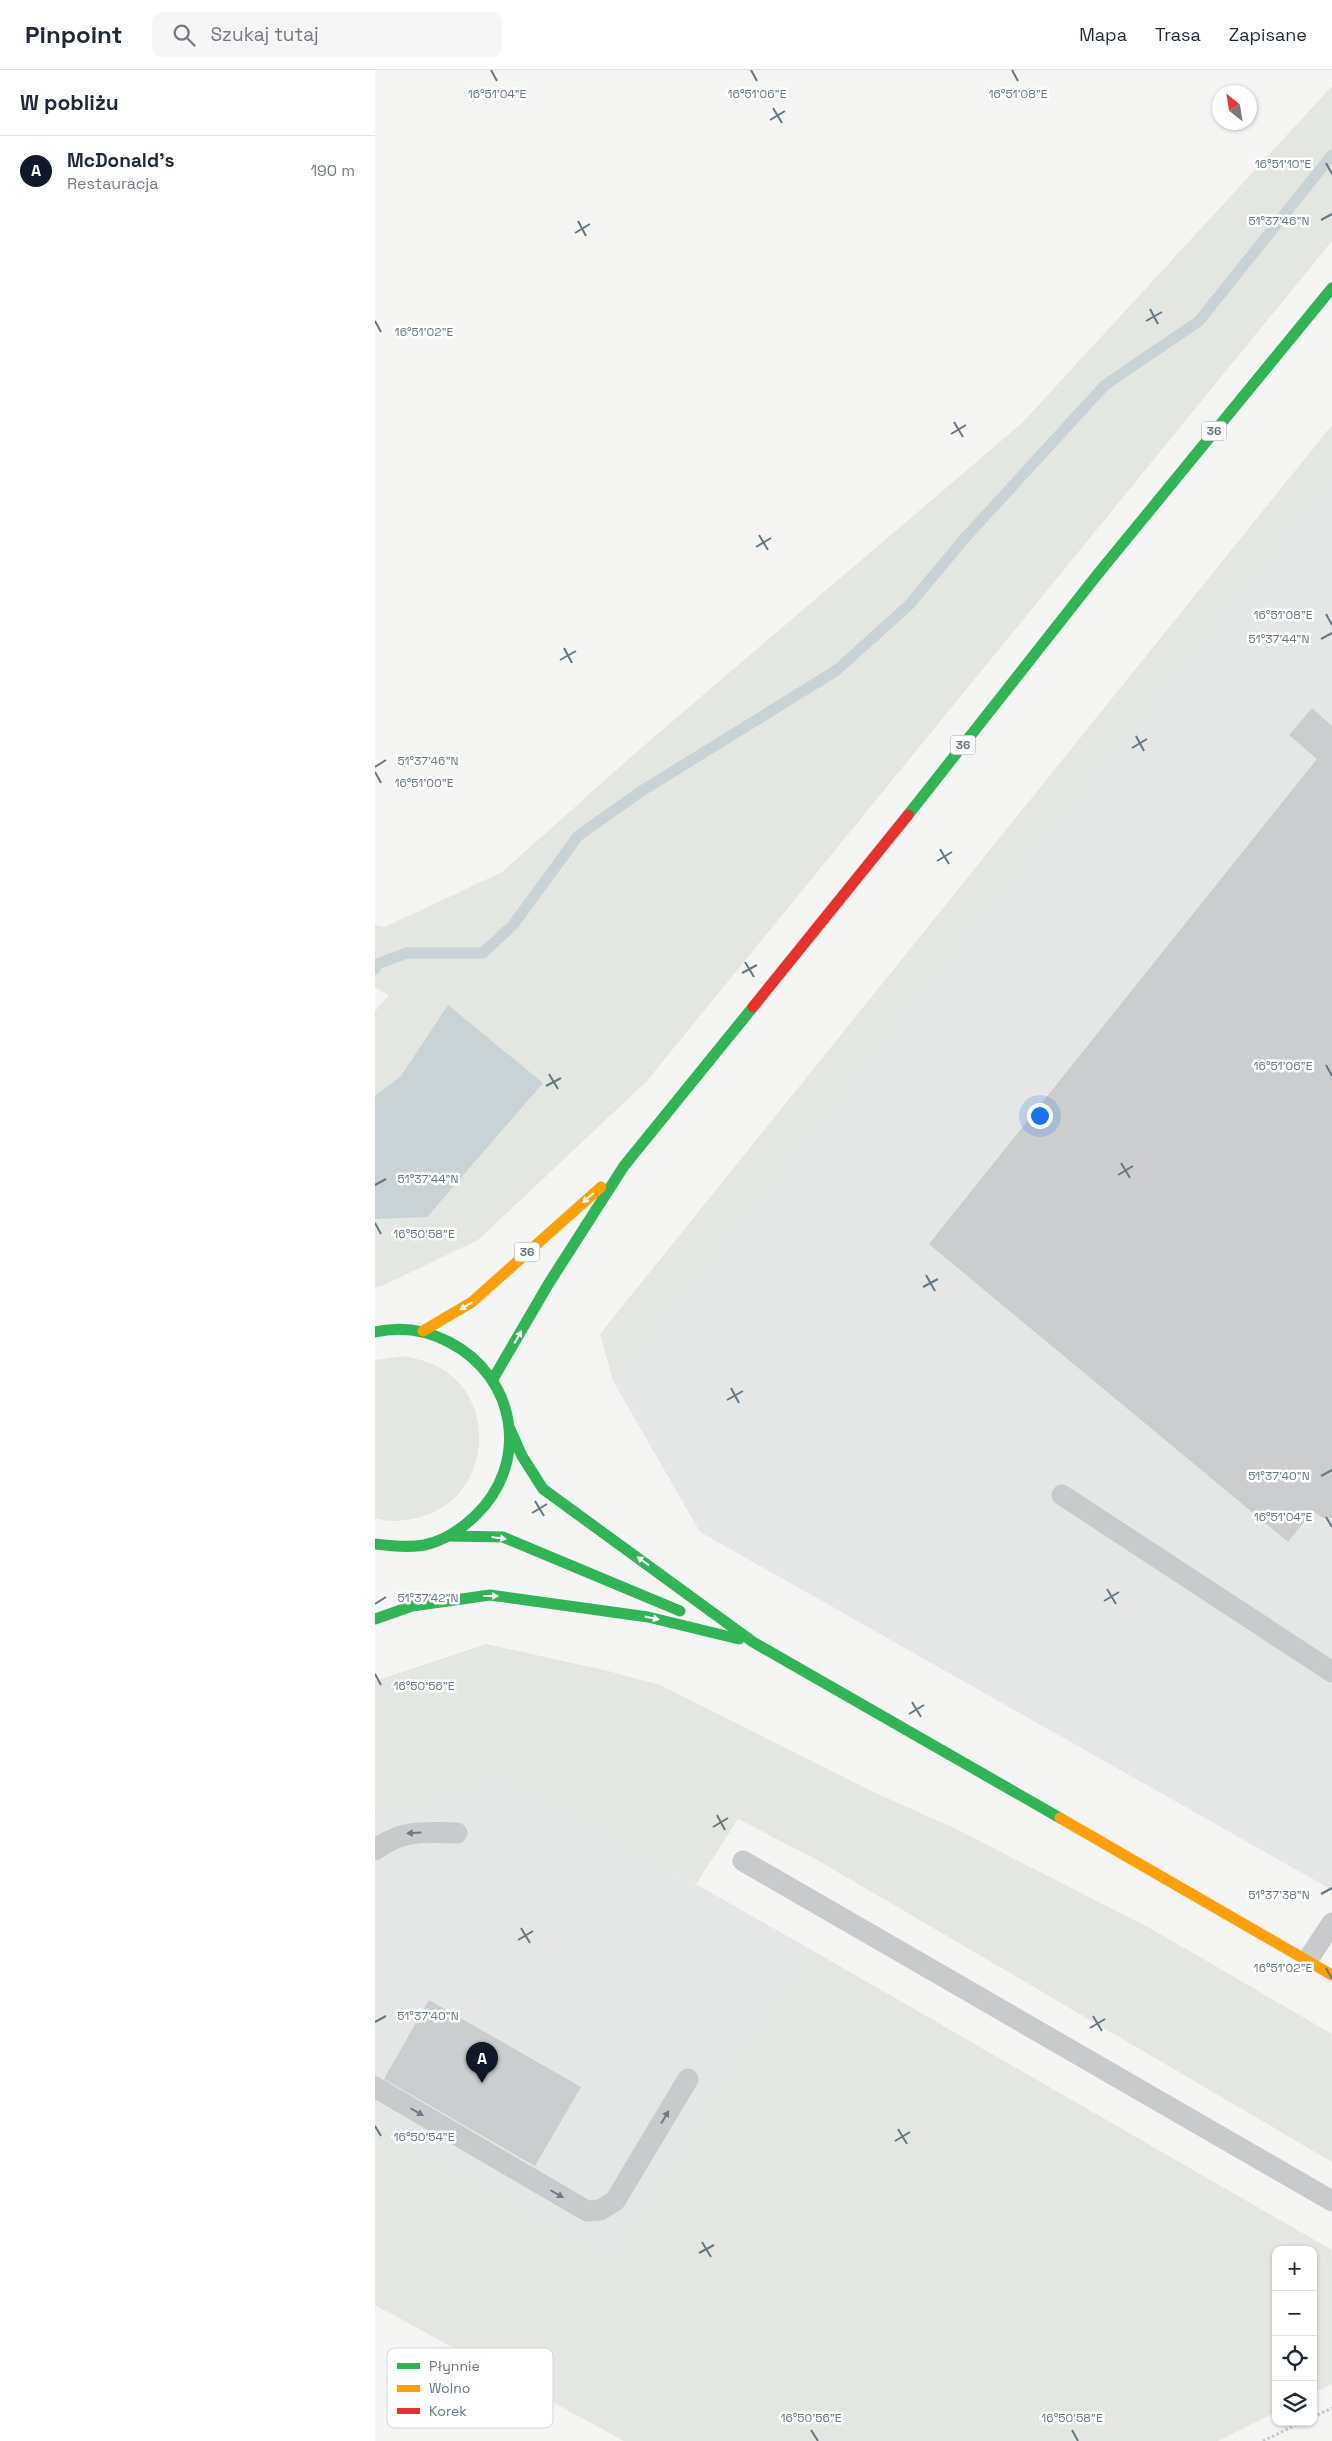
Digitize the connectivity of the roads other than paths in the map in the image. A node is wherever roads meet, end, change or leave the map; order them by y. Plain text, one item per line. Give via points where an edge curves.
1 (1332, 288) edge
2 (625, 1166) junction
3 (423, 1330) junction
4 (375, 1332) edge
5 (493, 1379) junction
6 (510, 1429) junction
7 (1062, 1495) dead end
8 (450, 1536) junction
9 (375, 1544) edge
10 (375, 1620) edge
11 (753, 1642) junction
12 (1332, 1672) edge
13 (457, 1833) dead end
14 (375, 1850) edge
15 (743, 1861) dead end
16 (1332, 1923) edge
17 (1307, 1961) junction
18 (1332, 1975) edge
19 (688, 2079) dead end
20 (375, 2087) edge
21 (1332, 2201) edge

1 - 2 main road, 36 via 1097,575 828,916
2 -> 3 main road, 36 via 472,1302
5 -> 2 main road, 36 via 549,1283
3 - 4 main road
3 - 5 main road via 451,1340 475,1356
5 - 6 main road via 502,1394
6 - 8 main road via 508,1462 496,1492 477,1517
11 -> 6 main road via 543,1489
7 - 12 lane
8 - 9 main road via 425,1545 399,1547
8 -> 11 main road via 503,1537
10 -> 11 main road via 412,1606 490,1595 648,1617
11 - 17 main road
13 -> 14 lane via 402,1834
15 - 21 lane
16 - 17 lane
17 - 18 main road
20 -> 19 lane via 587,2211 600,2210 615,2201

